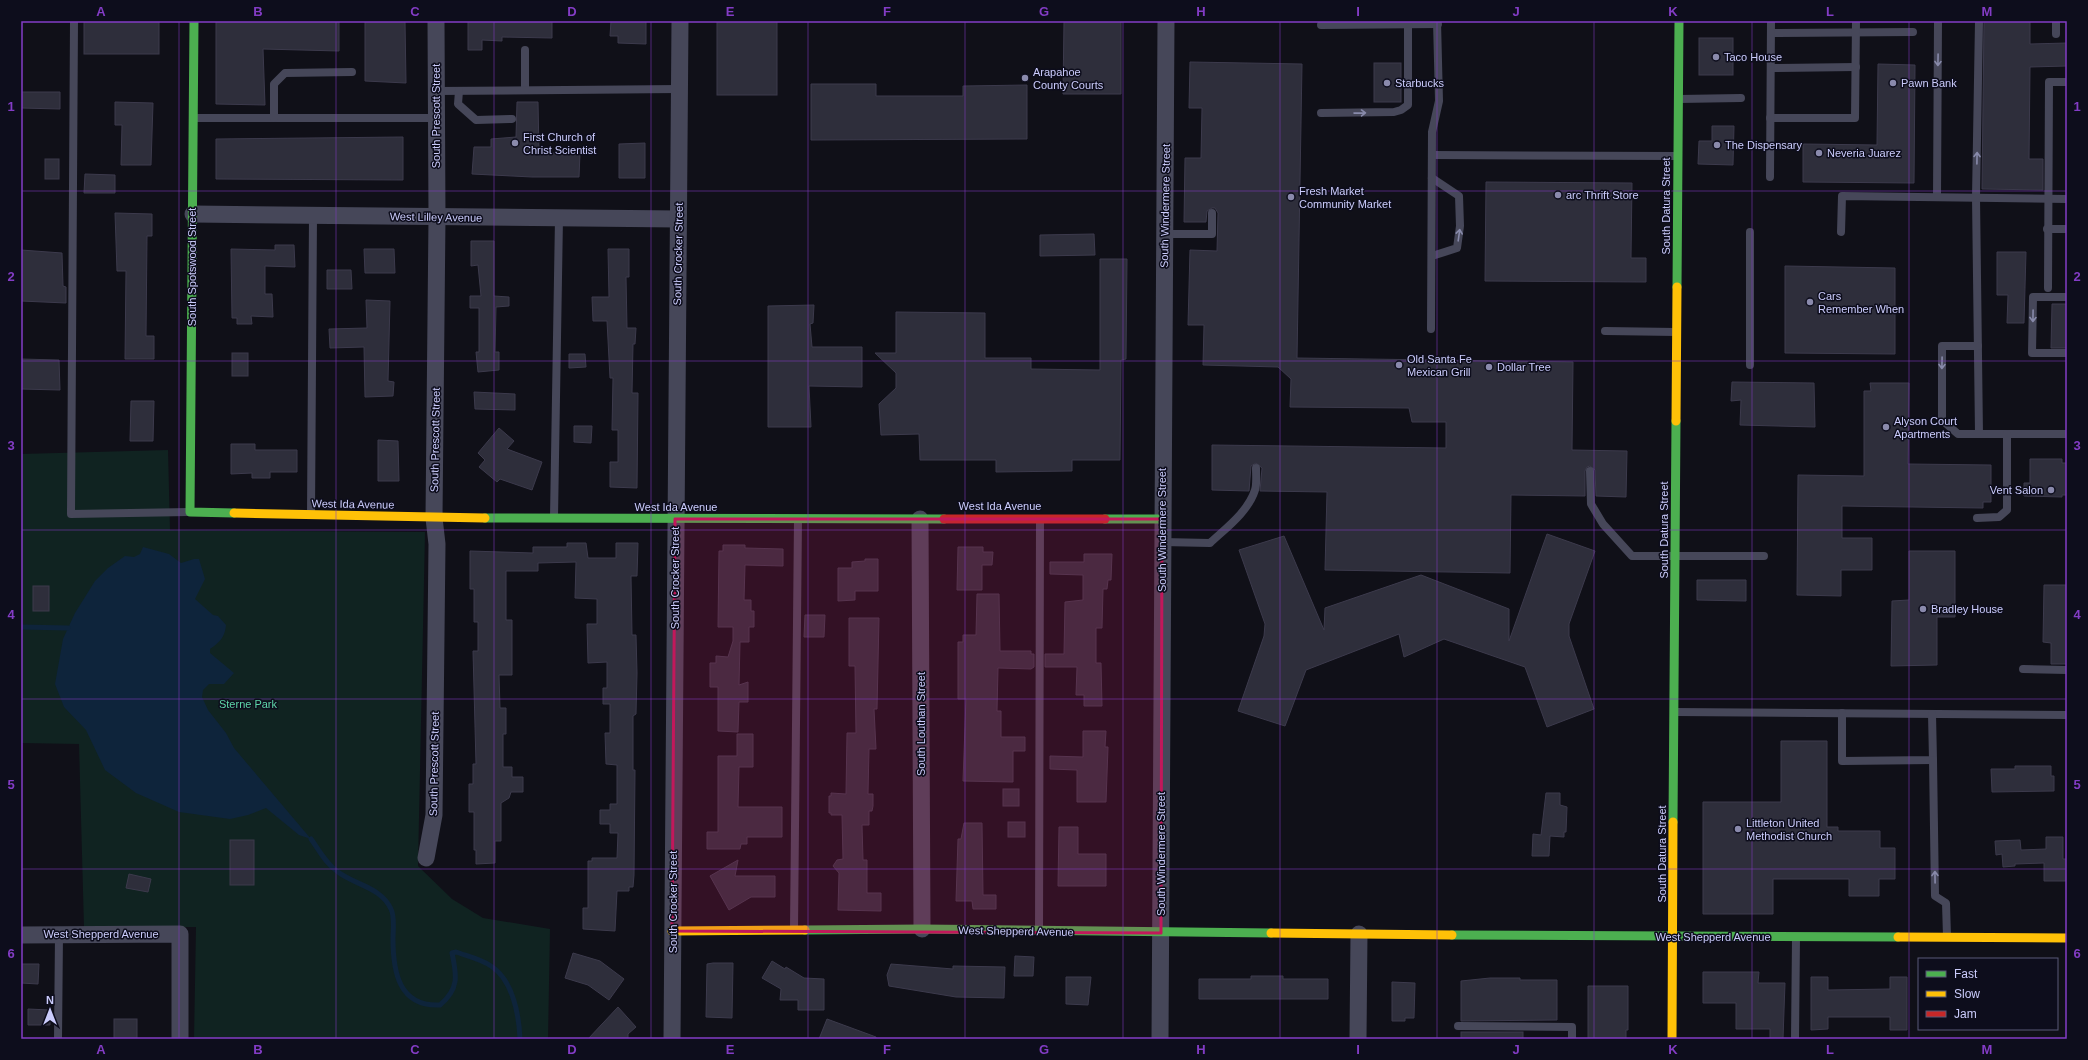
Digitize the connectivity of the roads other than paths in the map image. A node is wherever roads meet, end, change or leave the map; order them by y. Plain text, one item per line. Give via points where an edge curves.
1 (74, 21) edge
2 (194, 21) edge
3 (436, 21) edge
4 (680, 21) edge
5 (1166, 21) edge
6 (1679, 21) edge
7 (1772, 21) edge
8 (1856, 21) edge
9 (1938, 21) edge
10 (1978, 21) edge
11 (2056, 21) edge
12 (1437, 23) edge
13 (1321, 25) dead end
14 (1408, 25) junction
15 (1913, 32) dead end
16 (1771, 33) junction
17 (1856, 33) junction
18 (2056, 34) dead end
19 (525, 50) dead end
20 (1856, 67) junction
21 (1771, 68) junction
22 (352, 72) dead end
23 (2067, 82) edge
24 (436, 90) junction
25 (459, 90) junction
26 (525, 90) junction
27 (679, 90) junction
28 (1741, 98) dead end
29 (1679, 99) junction
30 (1321, 113) dead end
31 (193, 118) junction
32 (274, 118) junction
33 (436, 118) junction
34 (1770, 118) junction
35 (512, 119) dead end
36 (1432, 155) junction
37 (1678, 156) junction
38 (1770, 177) dead end
39 (1432, 178) junction
40 (1937, 197) junction
41 (1976, 197) junction
42 (2047, 198) junction
43 (2067, 199) edge
44 (1212, 213) dead end
45 (193, 214) junction
46 (313, 216) junction
47 (437, 217) junction
48 (558, 218) junction
49 (678, 219) junction
50 (2047, 229) junction
51 (2067, 229) edge
52 (1750, 232) dead end
53 (1841, 232) dead end
54 (1164, 234) junction
55 (1432, 256) junction
56 (2048, 288) dead end
57 (2067, 297) edge
58 (1431, 329) dead end
59 (1605, 331) dead end
60 (1677, 332) junction
61 (1978, 346) junction
62 (2067, 353) edge
63 (1750, 365) dead end
64 (1979, 434) junction
65 (2007, 434) junction
66 (2067, 434) edge
67 (1256, 468) dead end
68 (1590, 471) dead end
69 (190, 512) junction
70 (311, 515) junction
71 (434, 518) junction
72 (554, 518) junction
73 (1040, 518) junction
74 (1978, 518) dead end
75 (675, 519) junction
76 (798, 519) junction
77 (920, 519) junction
78 (1162, 519) junction
79 (1162, 542) junction
80 (1676, 556) junction
81 (1764, 556) dead end
82 (2023, 669) dead end
83 (2067, 670) edge
84 (1674, 712) junction
85 (1842, 713) junction
86 (1932, 714) junction
87 (2067, 715) edge
88 (1933, 760) junction
89 (426, 858) dead end
90 (922, 929) junction
91 (672, 930) junction
92 (794, 930) junction
93 (1039, 931) junction
94 (1161, 933) junction
95 (1360, 934) junction
96 (21, 935) edge
97 (59, 935) junction
98 (1673, 937) junction
99 (1796, 937) junction
100 (1947, 938) junction
101 (2067, 938) edge
102 (1458, 1026) dead end
103 (58, 1039) edge
104 (180, 1039) edge
105 (672, 1039) edge
106 (1160, 1039) edge
107 (1358, 1039) edge
108 (1572, 1039) edge
109 (1672, 1039) edge
110 (1795, 1039) edge

1 - 69 lane via 71,514
2 - 31 street, South Spotswood Street
3 - 24 street, South Prescott Street
4 - 27 street, South Crocker Street
5 - 54 street, South Windermere Street
6 - 29 street, South Datura Street
7 - 16 lane
8 - 17 lane
9 -> 40 lane
41 -> 10 lane
11 - 18 lane
12 - 14 lane
12 - 36 lane via 1439,101 1432,132
13 - 14 lane
30 -> 14 lane via 1394,112 1408,105
15 - 17 lane
16 - 17 lane
16 - 21 lane
17 - 20 lane
19 - 26 lane
20 - 21 lane
20 - 34 lane via 1855,118
21 - 34 lane
22 - 32 lane via 285,73 274,84
23 - 42 lane via 2049,82
24 - 25 lane
24 - 33 street, South Prescott Street
25 - 26 lane
25 - 35 lane via 458,104 476,120
26 - 27 lane
27 - 49 street, South Crocker Street
28 - 29 lane
29 - 37 street, South Datura Street
31 - 32 lane
31 - 45 street, South Spotswood Street
32 - 33 lane
33 - 47 street, South Prescott Street
34 - 38 lane
36 - 37 lane
36 - 39 lane
37 - 60 street, South Datura Street
39 - 55 lane
55 -> 39 lane via 1457,248 1460,226 1459,196
40 - 41 lane
40 - 53 lane via 1842,196
41 - 42 lane
41 - 61 lane
42 - 43 lane
42 - 50 lane
44 - 54 lane via 1212,234
45 - 46 street, West Lilley Avenue
45 - 69 street, South Spotswood Street
46 - 47 street, West Lilley Avenue
46 - 70 lane
47 - 48 street, West Lilley Avenue
47 - 71 street, South Prescott Street
48 - 49 street, West Lilley Avenue
48 - 72 lane
49 - 75 street, South Crocker Street
50 - 51 lane
50 - 56 lane
52 - 63 lane
54 - 78 street, South Windermere Street
55 - 58 lane
57 -> 62 lane via 2033,297 2032,353
59 - 60 lane
60 - 80 street, South Datura Street
61 - 64 lane
61 -> 64 lane via 1942,346 1942,420 1958,434
64 - 65 lane
65 - 66 lane
65 - 74 lane via 2007,510 1999,517
67 - 79 lane via 1256,489 1251,501 1210,543
68 - 80 lane via 1591,504 1603,524 1632,556
69 - 70 street, West Ida Avenue
70 - 71 street, West Ida Avenue
71 - 72 street, West Ida Avenue
71 - 89 street, South Prescott Street via 437,544 434,815
72 - 75 street, West Ida Avenue
73 - 77 street, West Ida Avenue
73 - 78 street, West Ida Avenue
73 - 93 lane
75 - 76 street, West Ida Avenue
75 - 91 street, South Crocker Street
76 - 77 street, West Ida Avenue
76 - 92 lane
77 - 90 street, South Louthan Street
78 - 79 street, South Windermere Street
79 - 94 street, South Windermere Street
80 - 81 lane
80 - 84 street, South Datura Street
82 - 83 lane
84 - 85 lane
84 - 98 street, South Datura Street
85 - 86 lane
85 - 88 lane via 1842,761
86 - 87 lane
86 - 88 lane
100 -> 88 lane via 1946,903 1935,896
90 - 92 street, West Shepperd Avenue
90 - 93 street, West Shepperd Avenue
91 - 92 street, West Shepperd Avenue
91 - 105 street, South Crocker Street
93 - 94 street, West Shepperd Avenue
94 - 95 street, West Shepperd Avenue
94 - 106 street, South Windermere Street
95 - 98 street, West Shepperd Avenue
95 - 107 street
96 - 97 street, West Shepperd Avenue
97 - 103 lane
97 - 104 street, West Shepperd Avenue via 180,934
98 - 99 street, West Shepperd Avenue
98 - 109 street, South Datura Street
99 - 100 street, West Shepperd Avenue
99 - 110 lane
100 - 101 street, West Shepperd Avenue
102 - 108 lane via 1572,1027

